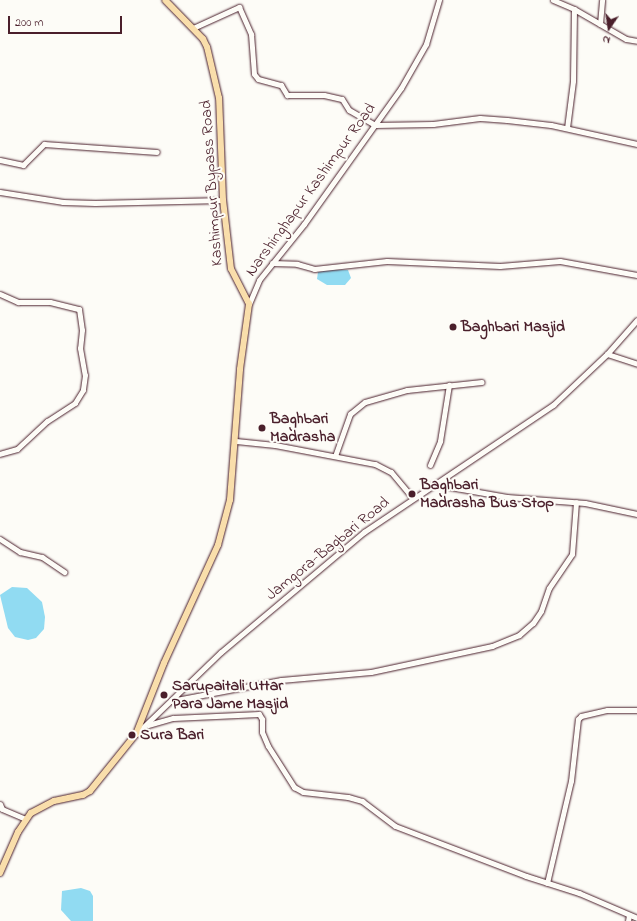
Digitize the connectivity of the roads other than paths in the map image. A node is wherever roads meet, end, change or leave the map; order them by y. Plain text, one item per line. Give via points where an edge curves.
1 (166, 0) edge
2 (439, 0) edge
3 (553, 0) edge
4 (602, 0) edge
5 (574, 9) junction
6 (600, 24) junction
7 (193, 28) junction
8 (637, 41) edge
9 (375, 125) junction
10 (567, 128) junction
11 (637, 144) edge
12 (157, 152) dead end
13 (0, 160) edge
14 (0, 192) edge
15 (223, 200) junction
16 (272, 263) junction
17 (637, 275) edge
18 (0, 294) edge
19 (249, 304) junction
20 (637, 320) edge
21 (607, 354) junction
22 (637, 364) edge
23 (482, 382) dead end
24 (449, 385) junction
25 (236, 441) junction
26 (0, 454) edge
27 (335, 456) junction
28 (430, 464) dead end
29 (433, 484) junction
30 (413, 498) junction
31 (576, 502) junction
32 (637, 514) edge
33 (0, 539) edge
34 (64, 572) dead end
35 (171, 701) junction
36 (637, 710) edge
37 (147, 725) junction
38 (136, 734) junction
39 (0, 804) edge
40 (25, 819) junction
41 (0, 873) edge
42 (547, 883) junction
43 (629, 915) junction
44 (637, 918) edge
45 (628, 921) edge

1 - 7 main road, Kashimpur Bypass Road
2 - 9 street, Narshinghapur Kashimpur Road via 426,44 401,88
3 - 5 street
4 - 6 street
5 - 6 street
5 - 10 street via 573,81
6 - 8 street via 626,39
7 - 9 street via 239,6 251,34 254,74 258,79 281,85 287,95 324,95 342,99 349,110
7 - 15 main road, Kashimpur Bypass Road via 207,47 219,98
9 - 10 street via 433,124 480,118
9 - 16 street, Narshinghapur Kashimpur Road via 304,224
10 - 11 street
12 - 13 street via 44,144 23,165
14 - 15 street via 82,202
15 - 19 main road, Kashimpur Bypass Road via 231,269
16 - 17 street via 297,264 314,269 387,261 500,266 560,261
16 - 19 street, Narshinghapur Kashimpur Road via 259,280
18 - 26 street via 18,302 50,302 79,309 84,375 83,390 75,403 47,422 17,449
19 - 25 main road, Narshinghapur Kashimpur Road via 240,369
20 - 21 street, Jamgora-Bagbari Road
21 - 22 street
21 - 29 street, Jamgora-Bagbari Road via 553,405
23 - 24 street
24 - 27 street via 407,390 359,405 350,414
24 - 28 street via 440,441
25 - 27 street
25 - 38 main road, Narshinghapur Kashimpur Road via 230,500 218,546 164,663
27 - 30 street via 383,467 394,475
29 - 30 street, Jamgora-Bagbari Road
29 - 31 street via 507,497
30 - 35 street, Jamgora-Bagbari Road via 364,532 221,652
31 - 32 street
31 - 35 street via 572,554 549,588 541,611 533,623 519,635 492,646 371,672 281,680
33 - 34 street via 20,552 42,557
35 - 37 street, Jamgora-Bagbari Road
36 - 42 street via 607,710 578,719 571,781
37 - 38 street, Jamgora-Bagbari Road
37 - 42 street via 173,718 259,714 268,746 294,787 310,794 340,796 362,801 395,826
38 - 40 main road, Narshinghapur Kashimpur Road via 90,791 44,805
39 - 40 street via 2,809
40 - 41 main road, Narshinghapur Kashimpur Road
42 - 43 street via 579,893
43 - 44 street
43 - 45 street

